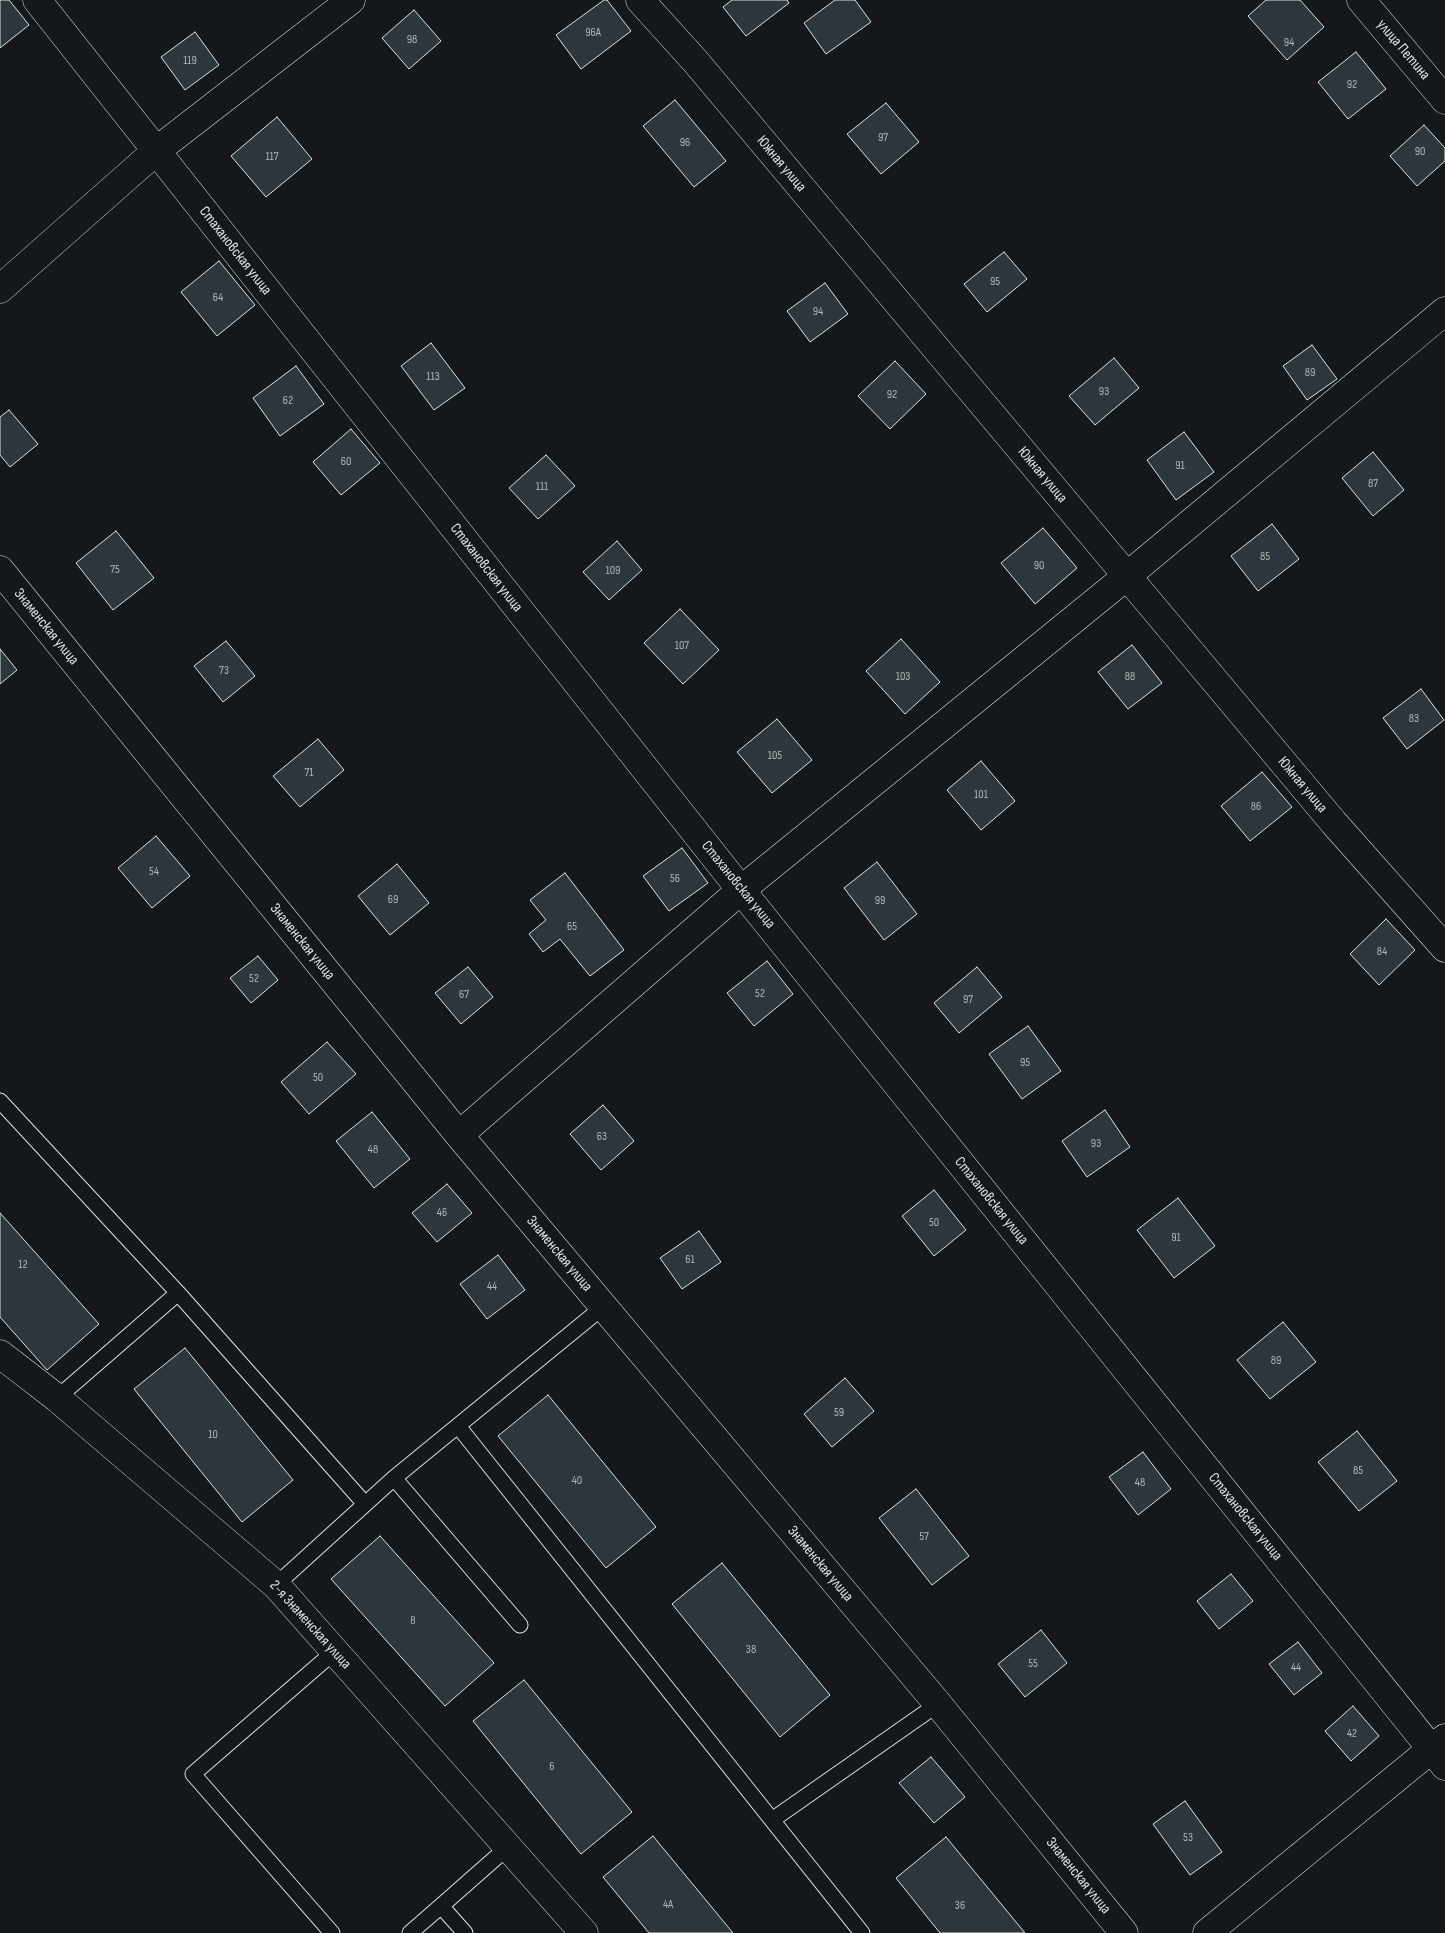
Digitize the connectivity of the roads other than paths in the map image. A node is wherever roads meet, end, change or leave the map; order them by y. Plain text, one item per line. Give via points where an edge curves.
1 (37, 0) edge
2 (351, 0) edge
3 (640, 0) edge
4 (1361, 0) edge
5 (1445, 100) edge
6 (156, 151) junction
7 (0, 289) edge
8 (1445, 311) edge
9 (0, 570) edge
10 (1127, 576) junction
11 (741, 890) junction
12 (1445, 948) edge
13 (0, 1102) edge
14 (459, 1135) junction
15 (178, 1294) junction
16 (604, 1307) junction
17 (0, 1354) edge
18 (57, 1398) junction
19 (458, 1426) junction
20 (394, 1478) junction
21 (365, 1504) junction
22 (276, 1585) junction
23 (520, 1625) dead end
24 (335, 1651) junction
25 (938, 1704) junction
26 (1441, 1751) edge
27 (772, 1820) junction
28 (508, 1848) junction
29 (441, 1906) junction
30 (332, 1933) edge
31 (410, 1933) edge
32 (465, 1933) edge
33 (584, 1933) edge
34 (862, 1933) edge
35 (1124, 1933) edge
36 (1207, 1933) edge

1 - 6 street, Стахановская улица
2 - 6 street
3 - 10 street, Южная улица via 696,62
4 - 5 street, улица Петина
6 - 7 street
6 - 11 street, Стахановская улица
8 - 10 street
9 - 14 street, Знаменская улица
10 - 11 street
10 - 12 street, Южная улица via 1334,823
11 - 14 street
11 - 26 street, Стахановская улица
13 - 15 lane
14 - 16 street, Знаменская улица
15 - 18 lane
15 - 21 lane
16 - 19 lane
16 - 25 street, Знаменская улица
17 - 18 street, 2-я Знаменская улица
18 - 22 street, 2-я Знаменская улица
19 - 20 lane
19 - 27 lane
20 - 21 lane
20 - 23 lane
21 - 22 lane
22 - 24 street, 2-я Знаменская улица
24 - 28 street, 2-я Знаменская улица
24 - 30 lane via 193,1774
25 - 27 lane
25 - 35 street, Знаменская улица
26 - 36 street
27 - 34 lane
28 - 29 lane
28 - 33 street, 2-я Знаменская улица
29 - 31 lane
29 - 32 lane

